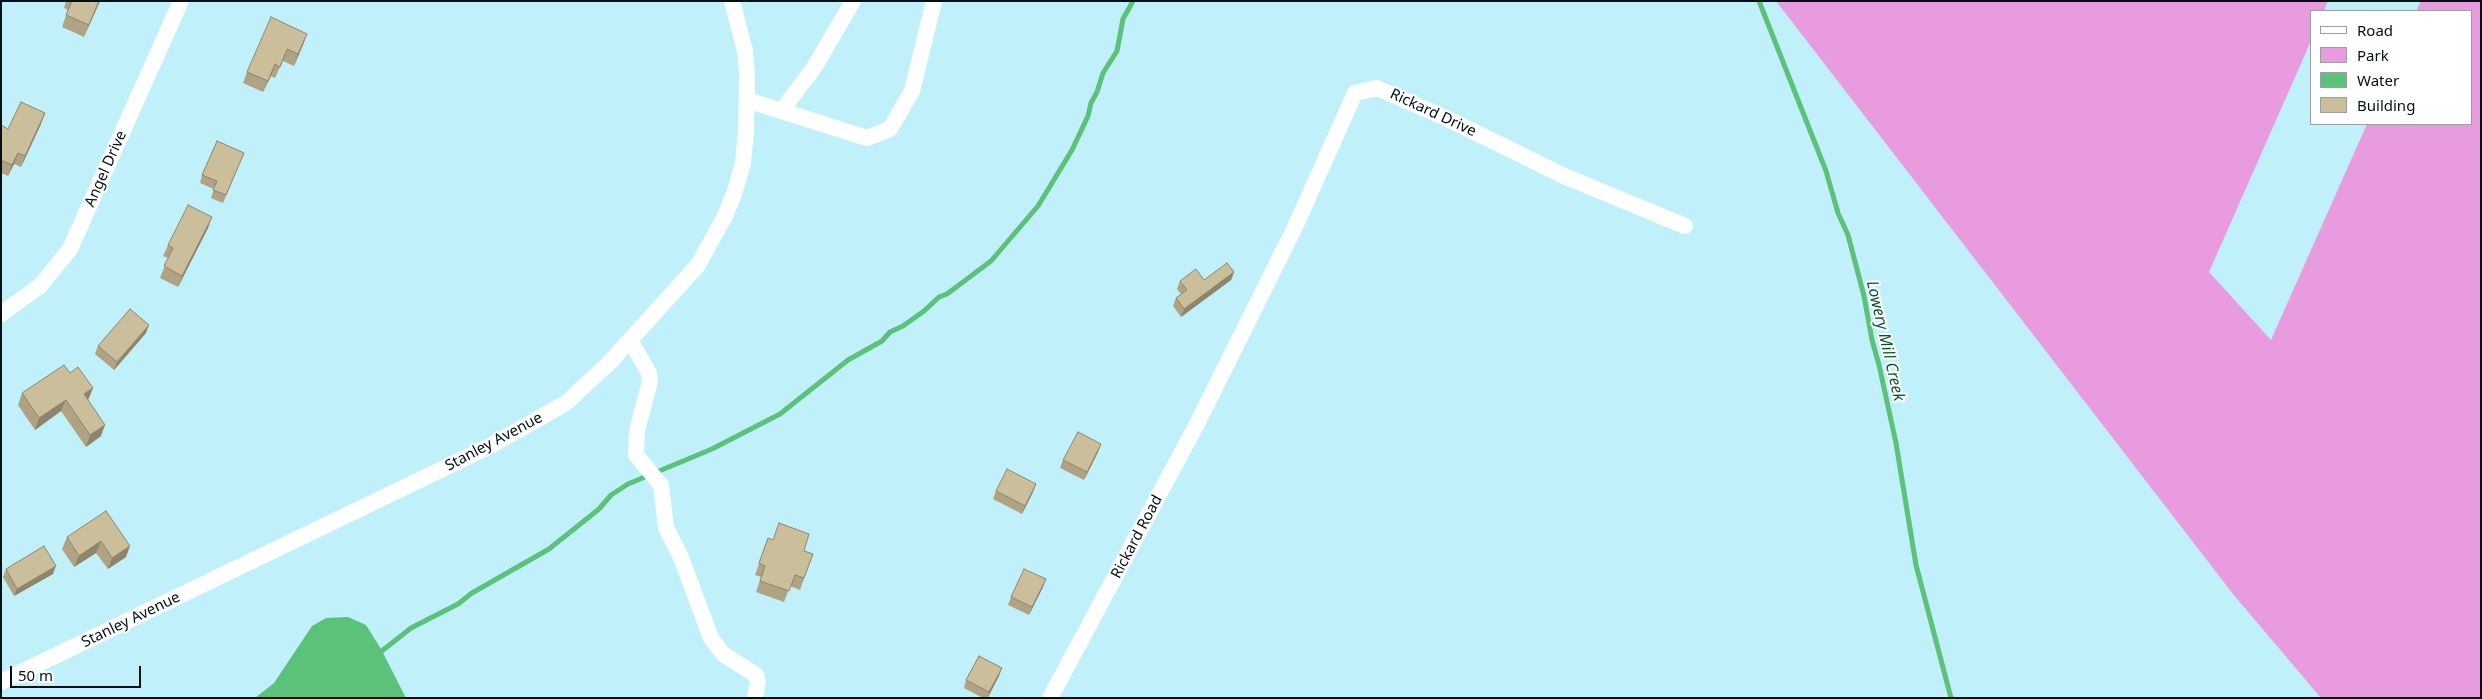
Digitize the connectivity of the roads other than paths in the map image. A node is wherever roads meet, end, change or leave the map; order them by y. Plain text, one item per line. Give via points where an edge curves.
1 (181, 1) edge
2 (732, 1) edge
3 (853, 1) edge
4 (934, 1) edge
5 (747, 100) junction
6 (782, 110) junction
7 (1685, 226) dead end
8 (1, 314) edge
9 (631, 342) junction
10 (1220, 375) joint
11 (1, 682) edge
12 (755, 698) edge
13 (1050, 698) edge

1 - 8 street, Angel Drive via 70,249 40,286
2 - 5 street, Stanley Avenue via 745,51
3 - 6 street via 814,68
4 - 6 street via 912,91 890,128 867,138
5 - 6 street
5 - 9 street, Stanley Avenue via 742,162 725,216 698,265
7 - 10 street, Rickard Drive via 1564,176 1377,88 1355,92 1295,226
9 - 11 street, Stanley Avenue via 566,403 490,446
9 - 12 street via 649,373 650,382 636,430 636,455 661,484 666,528 680,555 711,638 723,654 756,675
10 - 13 street, Rickard Road

